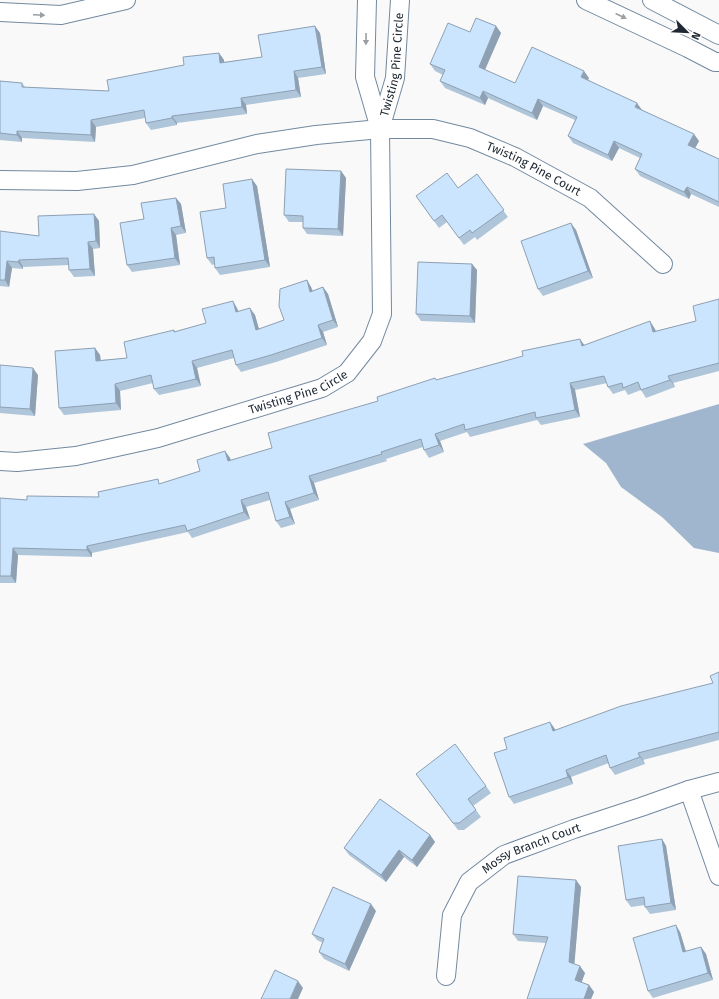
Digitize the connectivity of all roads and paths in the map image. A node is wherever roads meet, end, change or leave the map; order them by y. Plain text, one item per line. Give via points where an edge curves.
1 (126, 0) edge
2 (367, 0) edge
3 (400, 0) edge
4 (586, 0) edge
5 (652, 0) edge
6 (0, 12) edge
7 (719, 35) edge
8 (719, 62) edge
9 (380, 129) junction
10 (0, 180) edge
11 (663, 264) dead end
12 (0, 461) edge
13 (719, 782) edge
14 (689, 790) junction
15 (719, 876) edge
16 (446, 976) dead end

6 -> 1 street via 61,15
2 -> 9 street, Twisting Pine Circle via 365,77
3 - 9 street, Twisting Pine Circle via 395,78
4 -> 8 street
5 - 7 street
9 - 10 street, Twisting Pine Circle via 257,144 133,175 77,181
9 - 11 street, Twisting Pine Court via 433,129 470,138 515,157 590,198
9 - 12 street, Twisting Pine Circle via 382,314 372,341 347,373 322,388 158,438 76,456 17,462
13 - 14 street, Mossy Branch Court
14 - 15 street
14 - 16 street, Mossy Branch Court via 504,855 469,882 452,915

